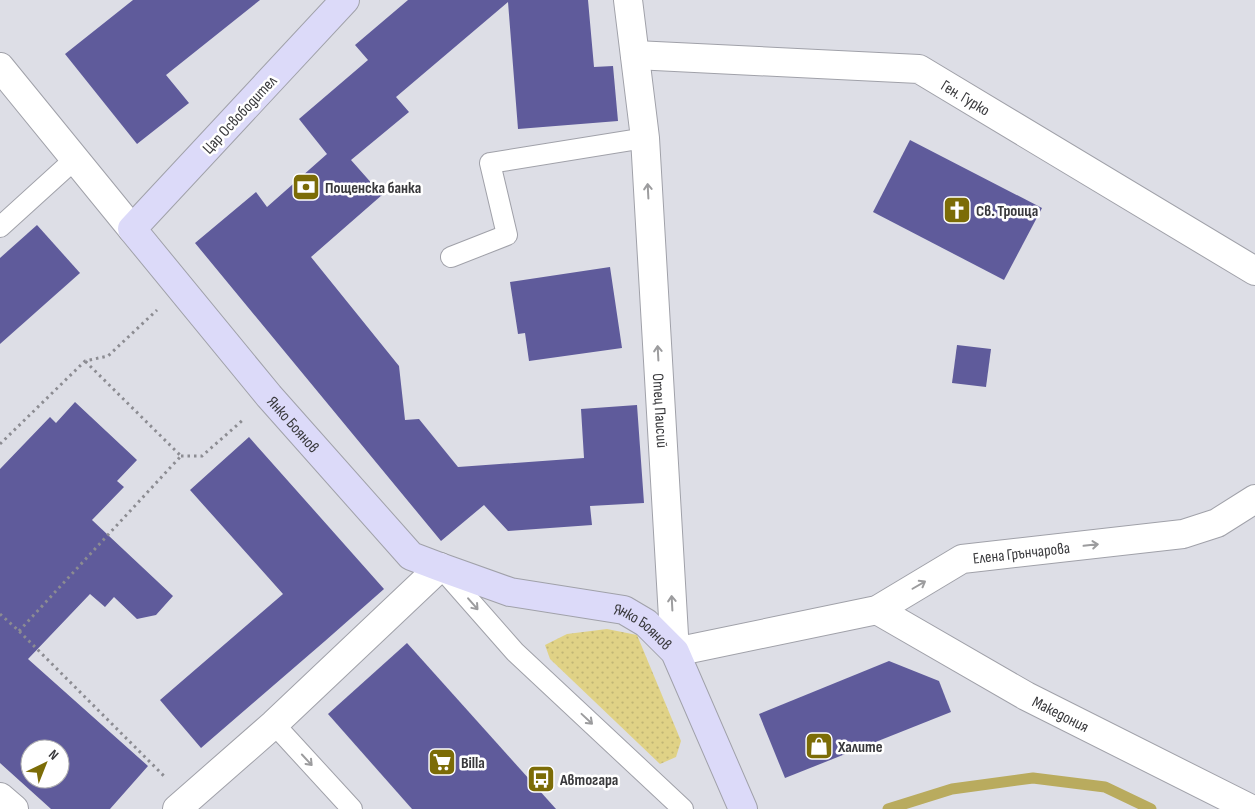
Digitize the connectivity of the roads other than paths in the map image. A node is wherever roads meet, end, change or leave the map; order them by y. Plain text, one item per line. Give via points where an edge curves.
1 (345, 0) edge
2 (628, 0) edge
3 (635, 55) junction
4 (0, 68) edge
5 (645, 138) junction
6 (75, 159) junction
7 (0, 227) edge
8 (132, 229) junction
9 (451, 257) dead end
10 (1255, 272) edge
11 (1255, 499) edge
12 (440, 567) junction
13 (877, 610) junction
14 (675, 652) junction
15 (274, 724) junction
16 (0, 797) edge
17 (182, 804) edge
18 (14, 809) edge
19 (352, 809) edge
20 (683, 809) edge
21 (743, 809) edge
22 (1252, 809) edge

1 - 8 main road, Цар Освободител
2 - 3 street, Отец Паисий
3 - 5 street, Отец Паисий
3 - 10 street, Ген. Гурко via 919,69
4 - 6 street, Янко Боянов
5 - 9 lane via 490,163 508,235
14 -> 5 street, Отец Паисий
6 - 7 lane
6 - 8 street, Янко Боянов
8 - 12 main road, Янко Боянов via 269,396 412,556
13 -> 11 street, Елена Грънчарова via 962,559 1182,534 1216,523
12 - 14 main road, Янко Боянов via 510,592 624,610 646,624
12 - 15 street
12 -> 20 lane via 515,652
13 - 14 street, Елена Грънчарова
13 - 22 street, Македония via 1026,696
14 - 21 main road, Отец Паисий
15 - 17 street
15 -> 19 lane
16 - 18 street

